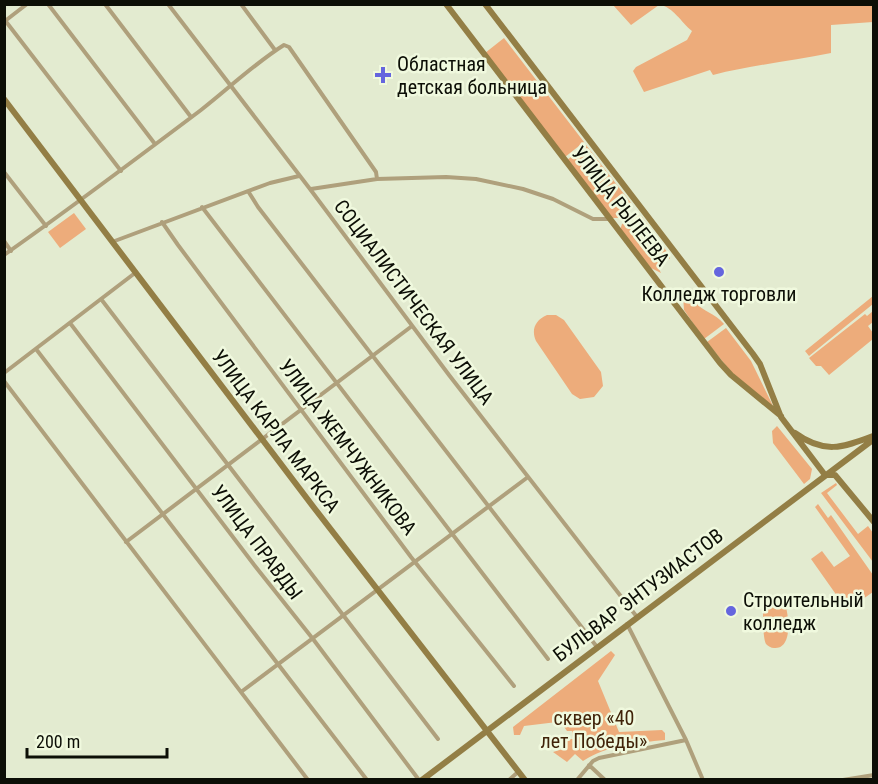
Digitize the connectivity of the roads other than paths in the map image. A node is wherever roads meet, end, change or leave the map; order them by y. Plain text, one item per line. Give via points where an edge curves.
1 (27, 4) edge
2 (48, 4) edge
3 (105, 4) edge
4 (168, 4) edge
5 (241, 4) edge
6 (446, 4) edge
7 (485, 4) edge
8 (5, 20) edge
9 (275, 50) junction
10 (231, 87) junction
11 (4, 99) edge
12 (191, 117) junction
13 (155, 144) junction
14 (121, 171) junction
15 (4, 172) edge
16 (299, 176) junction
17 (377, 179) junction
18 (310, 189) junction
19 (248, 191) junction
20 (81, 201) junction
21 (202, 207) junction
22 (610, 219) junction
23 (162, 222) junction
24 (46, 226) junction
25 (4, 242) edge
26 (112, 242) junction
27 (11, 251) junction
28 (4, 255) edge
29 (135, 273) junction
30 (101, 299) junction
31 (70, 323) junction
32 (412, 326) junction
33 (36, 348) junction
34 (374, 355) junction
35 (4, 373) edge
36 (4, 381) edge
37 (336, 383) junction
38 (302, 409) junction
39 (781, 417) junction
40 (790, 429) junction
41 (873, 437) edge
42 (262, 439) junction
43 (228, 465) junction
44 (825, 475) junction
45 (528, 477) junction
46 (197, 488) junction
47 (489, 506) junction
48 (163, 514) junction
49 (873, 522) edge
50 (451, 534) junction
51 (126, 542) junction
52 (415, 562) junction
53 (378, 590) junction
54 (345, 615) junction
55 (636, 617) junction
56 (627, 624) junction
57 (313, 639) junction
58 (597, 647) junction
59 (548, 659) dead end
60 (278, 665) junction
61 (514, 686) dead end
62 (242, 692) junction
63 (488, 730) junction
64 (438, 739) dead end
65 (686, 740) junction
66 (589, 765) junction
67 (518, 771) junction
68 (873, 775) edge
69 (308, 780) edge
70 (367, 780) edge
71 (421, 780) edge
72 (509, 780) edge
73 (525, 780) edge
74 (577, 780) edge
75 (605, 780) edge
76 (703, 780) edge
77 (843, 780) edge

1 - 8 street
2 - 13 street
3 - 12 street
4 - 10 street, СОЦИАЛИСТИЧЕСКАЯ УЛИЦА
5 - 9 street
6 - 22 main road, УЛИЦА РЫЛЕЕВА
7 - 39 main road, УЛИЦА РЫЛЕЕВА via 753,354
8 - 14 street
9 - 10 street
9 - 17 street via 284,45 289,47 376,172
10 - 12 street
10 - 16 street, СОЦИАЛИСТИЧЕСКАЯ УЛИЦА
11 - 20 main road, УЛИЦА КАРЛА МАРКСА
12 - 13 street
13 - 14 street
14 - 20 street
15 - 24 street
16 - 18 street, СОЦИАЛИСТИЧЕСКАЯ УЛИЦА
16 - 19 street
17 - 18 street
17 - 22 street via 446,177 498,182 553,199 593,219
18 - 32 street, СОЦИАЛИСТИЧЕСКАЯ УЛИЦА
19 - 21 street
19 - 34 street
20 - 24 street
20 - 26 main road, УЛИЦА КАРЛА МАРКСА
21 - 23 street
21 - 37 street
22 - 39 main road, УЛИЦА РЫЛЕЕВА via 720,363
23 - 26 street
23 - 38 street, УЛИЦА ЖЕМЧУЖНИКОВА
24 - 27 street
25 - 27 street
26 - 29 main road, УЛИЦА КАРЛА МАРКСА
27 - 28 street
29 - 30 street
29 - 42 main road, УЛИЦА КАРЛА МАРКСА
30 - 31 street
30 - 43 street
31 - 33 street
31 - 46 street, УЛИЦА ПРАВДЫ
32 - 34 street
32 - 45 street, СОЦИАЛИСТИЧЕСКАЯ УЛИЦА
33 - 35 street
33 - 48 street
34 - 37 street
34 - 47 street
36 - 51 street
37 - 38 street
37 - 50 street
38 - 42 street
38 - 52 street, УЛИЦА ЖЕМЧУЖНИКОВА
39 - 40 main road, УЛИЦА РЫЛЕЕВА
40 - 41 main road via 812,442 834,448
40 - 44 main road, УЛИЦА РЫЛЕЕВА
41 - 44 main road, БУЛЬВАР ЭНТУЗИАСТОВ
42 - 43 street
42 - 53 main road, УЛИЦА КАРЛА МАРКСА
43 - 46 street
43 - 54 street
44 - 49 main road, УЛИЦА РЫЛЕЕВА via 834,475
44 - 55 main road, БУЛЬВАР ЭНТУЗИАСТОВ
45 - 47 street
45 - 55 street, СОЦИАЛИСТИЧЕСКАЯ УЛИЦА
46 - 48 street
46 - 57 street, УЛИЦА ПРАВДЫ
47 - 50 street
47 - 58 street
48 - 51 street
48 - 60 street
50 - 52 street
50 - 59 street
51 - 62 street
52 - 53 street
52 - 61 street, УЛИЦА ЖЕМЧУЖНИКОВА
53 - 54 street
53 - 63 main road, УЛИЦА КАРЛА МАРКСА
54 - 57 street
54 - 64 street
55 - 56 main road, БУЛЬВАР ЭНТУЗИАСТОВ
56 - 58 main road, БУЛЬВАР ЭНТУЗИАСТОВ
56 - 65 street
57 - 60 street
57 - 71 street, УЛИЦА ПРАВДЫ
58 - 63 main road, БУЛЬВАР ЭНТУЗИАСТОВ
60 - 62 street
60 - 70 street
62 - 69 street
63 - 67 main road, УЛИЦА КАРЛА МАРКСА
63 - 71 main road, БУЛЬВАР ЭНТУЗИАСТОВ
65 - 66 street via 610,754
65 - 76 street
66 - 74 street
66 - 75 street
67 - 72 street
67 - 73 main road, УЛИЦА КАРЛА МАРКСА
68 - 77 street

